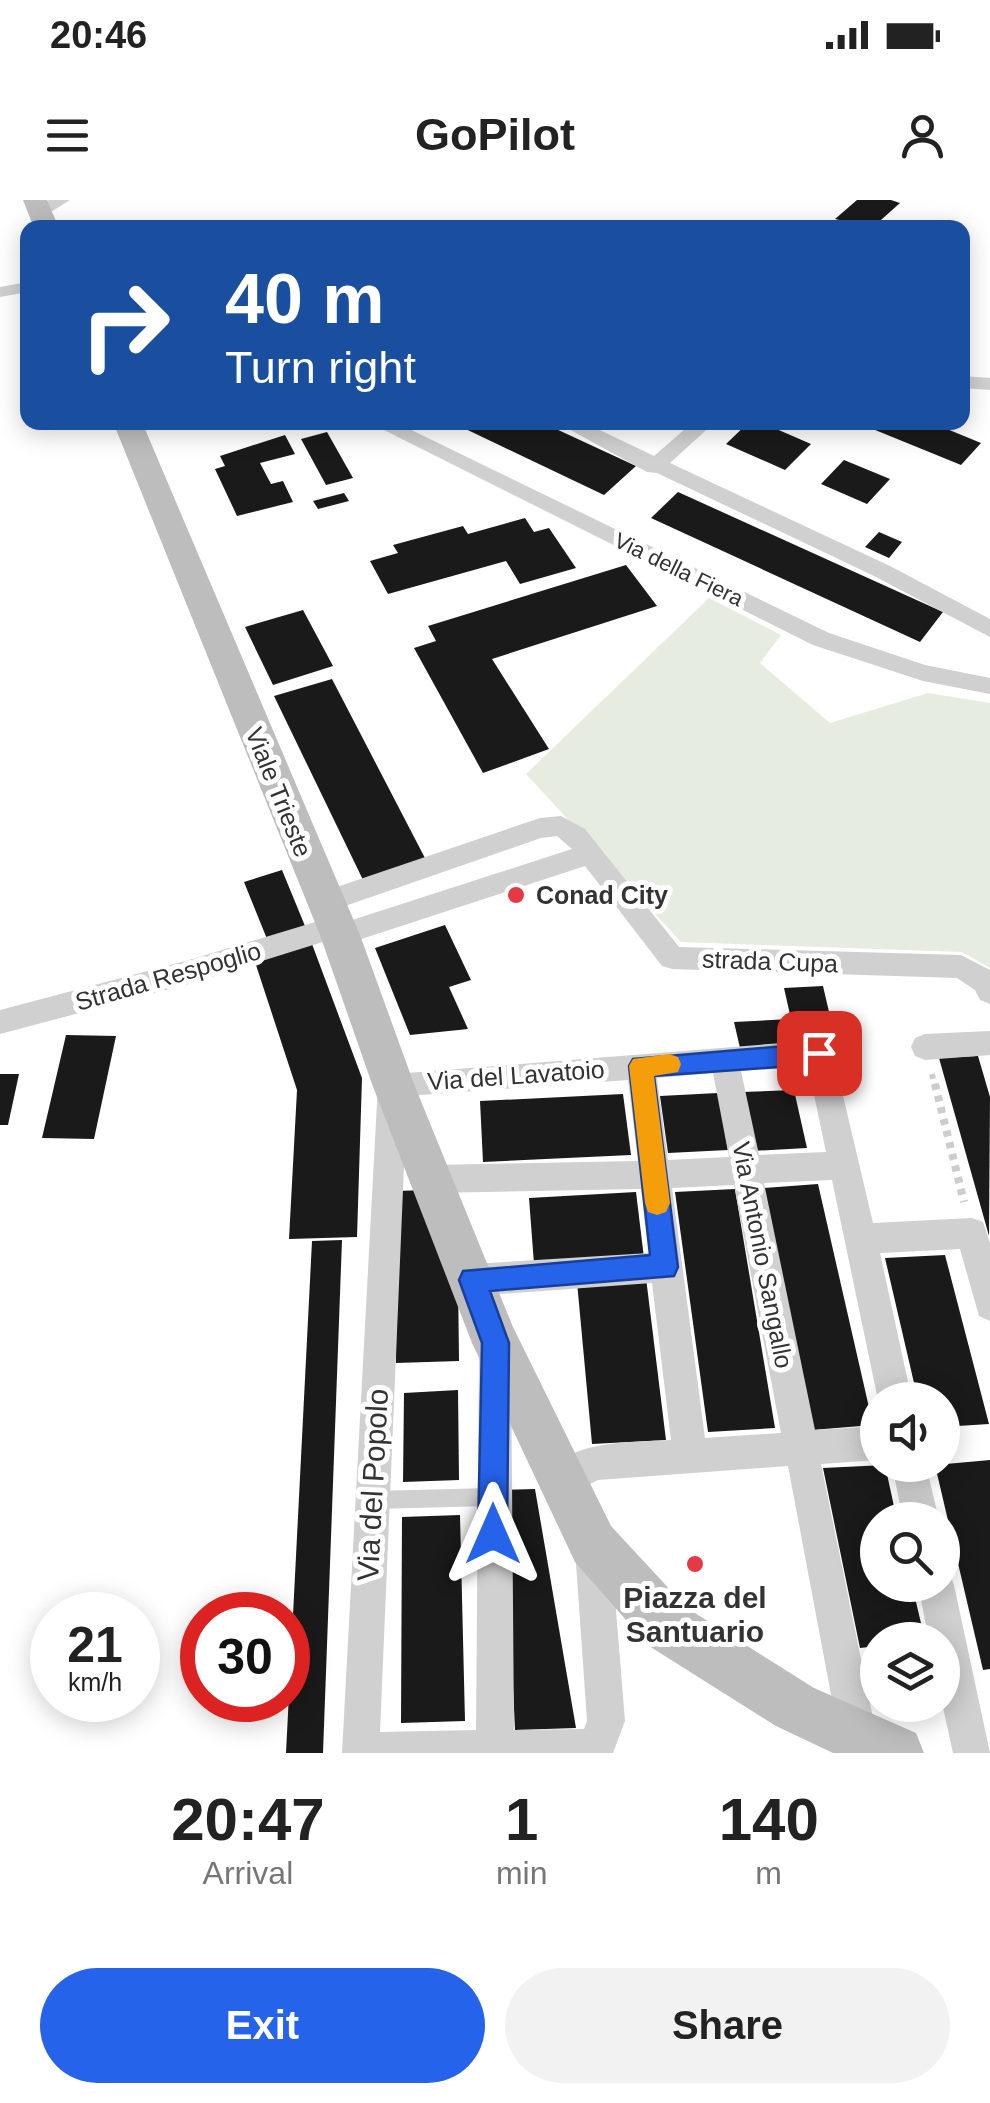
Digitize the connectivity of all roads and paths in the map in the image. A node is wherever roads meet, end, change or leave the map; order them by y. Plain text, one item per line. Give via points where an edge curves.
1 (129, 430) edge
2 (394, 430) edge
3 (582, 430) edge
4 (696, 430) edge
5 (654, 467) junction
6 (990, 629) edge
7 (990, 686) edge
8 (590, 854) junction
9 (333, 922) junction
10 (990, 992) edge
11 (0, 1022) edge
12 (990, 1043) edge
13 (925, 1047) joint
14 (725, 1060) junction
15 (641, 1066) junction
16 (393, 1084) junction
17 (844, 1165) junction
18 (746, 1170) junction
19 (429, 1171) junction
20 (654, 1174) junction
21 (972, 1233) junction
22 (860, 1240) junction
23 (665, 1267) junction
24 (472, 1280) junction
25 (990, 1305) edge
26 (496, 1343) junction
27 (891, 1382) edge
28 (860, 1445) edge
29 (801, 1449) junction
30 (690, 1456) junction
31 (560, 1484) junction
32 (492, 1498) junction
33 (372, 1500) junction
34 (592, 1544) junction
35 (940, 1602) edge
36 (877, 1745) edge
37 (495, 1751) edge
38 (972, 1753) edge

1 - 9 main road, Viale Trieste
2 - 7 street, Via della Fiera via 821,639 923,673
3 - 5 street
4 - 5 street
5 - 6 street via 882,571
8 - 9 street
8 - 9 street, strada Cupa via 568,829 540,828
8 - 10 street, strada Cupa via 672,958 961,968 986,982
9 - 11 street, Strada Respoglio via 189,972
9 - 16 main road, Viale Trieste
12 - 13 street
13 - 21 path
14 - 15 street, Via del Lavatoio
14 - 17 street, Via del Lavatoio via 819,1053
14 - 18 street, Via Antonio Sangallo
15 - 16 street, Via del Lavatoio
15 - 20 street
16 - 19 main road, Viale Trieste
16 - 33 street, Via del Popolo
17 - 18 street
17 - 22 street
18 - 20 street
18 - 29 street, Via Antonio Sangallo
19 - 20 street
19 - 24 main road, Viale Trieste
20 - 23 street
21 - 22 street
21 - 25 street
22 - 27 street
23 - 24 street
23 - 30 street
24 - 26 main road, Viale Trieste
26 - 31 main road, Viale Trieste
26 - 32 street
28 - 29 street
29 - 30 street
29 - 36 street, Via Antonio Sangallo
30 - 31 street via 594,1462
31 - 34 main road, Viale Trieste
32 - 33 lane
32 - 37 street
33 - 37 street, Via del Popolo via 360,1751
34 - 36 main road, Viale Trieste via 668,1627 742,1677
34 - 37 street via 606,1720 596,1748
35 - 38 street

